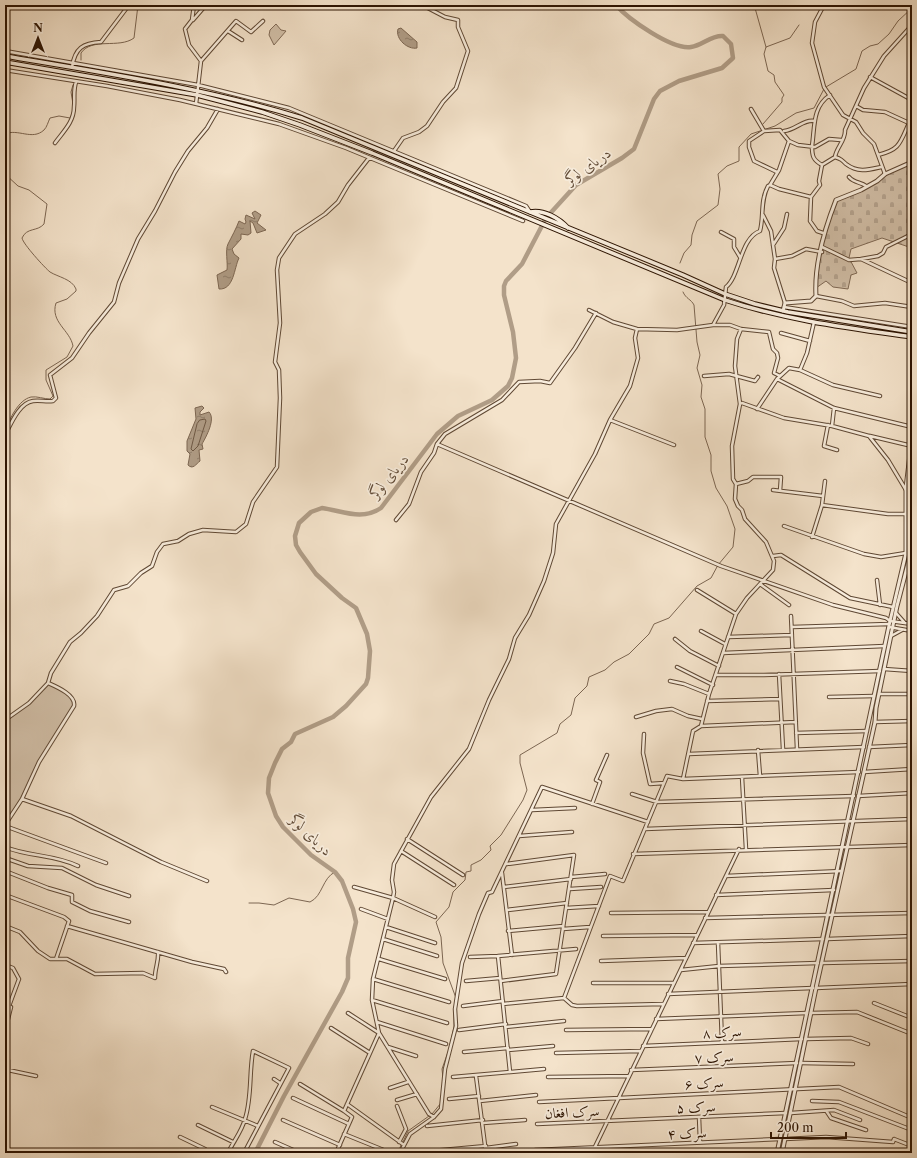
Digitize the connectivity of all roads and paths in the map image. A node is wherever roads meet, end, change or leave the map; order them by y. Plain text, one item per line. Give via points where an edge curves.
1 (129, 5) edge
2 (194, 5) edge
3 (206, 5) edge
4 (422, 5) edge
5 (824, 5) edge
6 (192, 20) junction
7 (263, 21) dead end
8 (912, 25) edge
9 (228, 31) junction
10 (242, 40) dead end
11 (5, 51) edge
12 (5, 56) edge
13 (201, 61) junction
14 (5, 62) edge
15 (43, 62) junction
16 (73, 65) junction
17 (42, 68) junction
18 (5, 70) edge
19 (870, 77) junction
20 (76, 82) junction
21 (198, 87) junction
22 (197, 95) junction
23 (830, 95) junction
24 (912, 100) edge
25 (196, 104) junction
26 (856, 106) junction
27 (218, 109) junction
28 (751, 109) dead end
29 (850, 119) junction
30 (816, 120) junction
31 (910, 123) edge
32 (763, 130) junction
33 (783, 131) junction
34 (842, 140) junction
35 (790, 141) junction
36 (55, 143) dead end
37 (812, 146) junction
38 (374, 148) junction
39 (394, 151) junction
40 (372, 154) junction
41 (878, 155) junction
42 (835, 157) junction
43 (369, 158) junction
44 (912, 162) edge
45 (822, 165) junction
46 (881, 167) junction
47 (777, 172) junction
48 (885, 174) junction
49 (849, 177) dead end
50 (770, 185) junction
51 (866, 186) junction
52 (811, 197) junction
53 (530, 212) junction
54 (763, 214) junction
55 (787, 214) dead end
56 (523, 221) dead end
57 (570, 230) junction
58 (721, 232) dead end
59 (824, 233) junction
60 (912, 234) edge
61 (773, 245) junction
62 (822, 247) junction
63 (822, 252) junction
64 (740, 257) junction
65 (775, 258) junction
66 (861, 259) junction
67 (912, 283) edge
68 (725, 294) junction
69 (816, 296) junction
70 (725, 300) junction
71 (784, 305) junction
72 (912, 307) edge
73 (589, 310) dead end
74 (783, 311) junction
75 (596, 314) junction
76 (814, 321) junction
77 (713, 325) junction
78 (912, 326) edge
79 (637, 329) junction
80 (741, 329) junction
81 (912, 332) edge
82 (781, 333) dead end
83 (912, 338) edge
84 (810, 341) junction
85 (800, 370) junction
86 (704, 376) dead end
87 (736, 376) junction
88 (780, 376) junction
89 (758, 377) dead end
90 (777, 379) junction
91 (880, 396) dead end
92 (740, 404) junction
93 (834, 408) junction
94 (757, 409) junction
95 (610, 420) junction
96 (828, 425) junction
97 (832, 426) junction
98 (912, 427) edge
99 (5, 435) edge
100 (869, 436) junction
101 (912, 438) edge
102 (437, 444) junction
103 (674, 444) dead end
104 (912, 446) edge
105 (837, 450) dead end
106 (912, 480) edge
107 (825, 481) dead end
108 (736, 484) junction
109 (773, 490) dead end
110 (906, 490) junction
111 (780, 491) junction
112 (822, 496) junction
113 (569, 500) junction
114 (912, 503) edge
115 (822, 505) junction
116 (907, 514) junction
117 (912, 514) edge
118 (396, 520) dead end
119 (784, 526) dead end
120 (912, 533) edge
121 (812, 537) junction
122 (912, 552) edge
123 (906, 553) junction
124 (773, 556) junction
125 (764, 580) junction
126 (877, 580) dead end
127 (760, 584) junction
128 (697, 590) dead end
129 (789, 605) dead end
130 (880, 605) junction
131 (893, 607) junction
132 (896, 613) junction
133 (736, 614) junction
134 (791, 616) dead end
135 (891, 624) junction
136 (911, 624) edge
137 (792, 628) junction
138 (906, 630) junction
139 (701, 631) dead end
140 (912, 631) edge
141 (792, 635) junction
142 (891, 636) junction
143 (728, 637) junction
144 (675, 639) dead end
145 (725, 644) junction
146 (885, 646) junction
147 (793, 650) junction
148 (723, 653) junction
149 (719, 666) junction
150 (677, 667) dead end
151 (882, 670) junction
152 (912, 671) edge
153 (780, 674) junction
154 (794, 674) junction
155 (717, 675) junction
156 (670, 681) dead end
157 (48, 683) junction
158 (713, 685) junction
159 (709, 694) junction
160 (879, 694) junction
161 (912, 694) edge
162 (875, 696) junction
163 (829, 697) dead end
164 (780, 699) junction
165 (707, 702) junction
166 (636, 717) dead end
167 (702, 719) junction
168 (5, 720) edge
169 (912, 721) edge
170 (796, 722) junction
171 (875, 722) junction
172 (781, 723) junction
173 (701, 726) junction
174 (868, 731) junction
175 (796, 733) junction
176 (644, 734) dead end
177 (912, 745) edge
178 (864, 747) junction
179 (869, 747) junction
180 (783, 749) junction
181 (797, 749) junction
182 (758, 750) junction
183 (689, 754) junction
184 (607, 755) dead end
185 (912, 769) edge
186 (859, 772) junction
187 (863, 772) junction
188 (760, 776) junction
189 (742, 777) junction
190 (683, 779) junction
191 (664, 782) junction
192 (632, 794) dead end
193 (912, 794) edge
194 (854, 796) junction
195 (858, 796) junction
196 (22, 799) junction
197 (743, 800) junction
198 (657, 802) junction
199 (592, 804) junction
200 (575, 808) dead end
201 (531, 810) junction
202 (912, 819) edge
203 (851, 821) junction
204 (648, 822) junction
205 (5, 826) edge
206 (744, 826) junction
207 (645, 829) junction
208 (572, 832) dead end
209 (518, 836) junction
210 (407, 839) junction
211 (912, 845) edge
212 (5, 847) edge
213 (845, 847) junction
214 (739, 849) junction
215 (746, 849) junction
216 (401, 851) junction
217 (633, 854) junction
218 (5, 858) edge
219 (106, 863) dead end
220 (506, 864) junction
221 (78, 866) dead end
222 (5, 871) edge
223 (840, 871) junction
224 (502, 874) junction
225 (605, 874) dead end
226 (463, 875) dead end
227 (726, 876) junction
228 (571, 878) junction
229 (207, 881) dead end
230 (454, 885) dead end
231 (354, 887) dead end
232 (504, 887) junction
233 (601, 887) dead end
234 (570, 889) junction
235 (836, 890) junction
236 (5, 895) edge
237 (716, 895) junction
238 (129, 896) dead end
239 (393, 898) junction
240 (567, 903) junction
241 (599, 906) junction
242 (566, 908) junction
243 (361, 909) dead end
244 (507, 910) junction
245 (708, 912) junction
246 (611, 913) dead end
247 (912, 913) edge
248 (831, 914) junction
249 (435, 917) dead end
250 (705, 918) junction
251 (388, 919) junction
252 (129, 922) dead end
253 (5, 926) edge
254 (67, 926) junction
255 (386, 927) junction
256 (563, 927) junction
257 (590, 927) junction
258 (508, 931) junction
259 (697, 935) junction
260 (603, 936) dead end
261 (912, 936) edge
262 (383, 939) junction
263 (825, 939) junction
264 (436, 943) dead end
265 (693, 943) junction
266 (718, 943) junction
267 (576, 949) dead end
268 (560, 950) junction
269 (158, 952) junction
270 (512, 955) junction
271 (437, 956) dead end
272 (498, 956) junction
273 (470, 957) dead end
274 (686, 958) junction
275 (56, 959) junction
276 (379, 959) junction
277 (600, 961) dead end
278 (912, 961) edge
279 (820, 963) junction
280 (5, 965) edge
281 (719, 966) junction
282 (681, 970) junction
283 (226, 972) dead end
284 (373, 978) junction
285 (445, 979) dead end
286 (500, 980) junction
287 (466, 981) dead end
288 (674, 982) junction
289 (593, 983) dead end
290 (912, 984) edge
291 (814, 988) junction
292 (720, 991) junction
293 (667, 994) junction
294 (564, 998) junction
295 (372, 1000) junction
296 (448, 1002) dead end
297 (503, 1003) junction
298 (874, 1003) dead end
299 (663, 1004) junction
300 (5, 1005) edge
301 (9, 1006) junction
302 (463, 1006) dead end
303 (348, 1013) dead end
304 (809, 1013) junction
305 (721, 1016) junction
306 (912, 1018) edge
307 (656, 1019) junction
308 (564, 1021) dead end
309 (376, 1022) junction
310 (6, 1023) edge
311 (447, 1023) dead end
312 (506, 1026) junction
313 (331, 1028) dead end
314 (652, 1029) junction
315 (458, 1030) dead end
316 (566, 1030) dead end
317 (379, 1033) junction
318 (912, 1034) edge
319 (7, 1037) dead end
320 (804, 1039) junction
321 (722, 1042) junction
322 (446, 1044) dead end
323 (868, 1044) dead end
324 (553, 1046) dead end
325 (643, 1046) junction
326 (388, 1047) junction
327 (508, 1049) junction
328 (640, 1051) junction
329 (464, 1052) dead end
330 (370, 1053) junction
331 (556, 1053) dead end
332 (416, 1056) dead end
333 (5, 1060) edge
334 (797, 1063) junction
335 (801, 1063) junction
336 (853, 1064) dead end
337 (544, 1069) dead end
338 (631, 1070) junction
339 (510, 1072) junction
340 (36, 1076) dead end
341 (476, 1076) junction
342 (629, 1076) junction
343 (453, 1077) dead end
344 (548, 1077) dead end
345 (274, 1079) dead end
346 (408, 1082) junction
347 (280, 1083) junction
348 (300, 1084) dead end
349 (390, 1088) dead end
350 (792, 1088) junction
351 (797, 1088) junction
352 (417, 1094) junction
353 (536, 1095) dead end
354 (479, 1096) junction
355 (293, 1098) dead end
356 (618, 1098) junction
357 (449, 1099) dead end
358 (397, 1100) dead end
359 (480, 1100) junction
360 (812, 1101) dead end
361 (539, 1102) dead end
362 (347, 1104) junction
363 (397, 1106) dead end
364 (212, 1107) dead end
365 (344, 1112) junction
366 (827, 1112) junction
367 (786, 1113) junction
368 (791, 1113) junction
369 (433, 1117) junction
370 (699, 1117) junction
371 (912, 1118) edge
372 (245, 1120) junction
373 (283, 1120) dead end
374 (525, 1120) dead end
375 (860, 1120) dead end
376 (607, 1121) junction
377 (483, 1122) junction
378 (349, 1124) junction
379 (537, 1124) dead end
380 (198, 1125) dead end
381 (258, 1126) junction
382 (428, 1126) dead end
383 (866, 1130) dead end
384 (912, 1130) edge
385 (344, 1134) junction
386 (180, 1137) dead end
387 (781, 1139) junction
388 (785, 1139) junction
389 (233, 1142) junction
390 (275, 1142) dead end
391 (399, 1142) junction
392 (700, 1142) junction
393 (403, 1144) junction
394 (516, 1144) dead end
395 (340, 1145) junction
396 (595, 1146) junction
397 (912, 1146) edge
398 (486, 1147) junction
399 (535, 1150) dead end
400 (203, 1153) edge
401 (228, 1153) edge
402 (244, 1153) edge
403 (300, 1153) edge
404 (336, 1153) edge
405 (391, 1153) edge
406 (400, 1153) edge
407 (410, 1153) edge
408 (486, 1153) edge
409 (592, 1153) edge
410 (778, 1153) edge
411 (782, 1153) edge

1 - 16 street via 101,42 85,43 81,46
2 - 6 street
3 - 6 street
4 - 39 street via 445,17 458,20 468,57 456,88 427,126 403,138
5 - 23 street via 815,22 812,43 825,88
6 - 13 street via 185,29 186,38
7 - 9 street via 251,32 236,21
8 - 19 street via 884,56
9 - 10 street
9 - 13 street
11 - 16 street
12 - 15 main road
13 - 21 street
14 - 17 main road
15 - 16 main road
15 - 17 main road
16 - 21 main road
17 - 22 main road
18 - 20 street
19 - 24 street
19 - 26 street
20 - 25 street
20 - 36 street via 71,121
21 - 22 street
21 - 38 main road via 302,118
21 - 39 street via 289,108
22 - 25 street
22 - 40 main road via 275,116
23 - 29 street via 843,115
23 - 30 street via 819,104
25 - 27 street
26 - 29 street
26 - 31 street via 863,110 885,112
27 - 43 street via 279,124
27 - 99 street via 207,128 188,151 156,211 138,238 114,302 72,358 50,375 57,395 55,400 32,401 26,404 20,409
28 - 32 street
29 - 34 street
29 - 41 street via 856,122 862,133 874,144
30 - 33 street via 805,122 791,131
30 - 37 street
31 - 41 street via 897,148 892,152
32 - 33 street
32 - 47 street via 749,141 750,152 754,161
33 - 35 street
34 - 37 street via 829,139 815,147
34 - 42 street
35 - 37 street via 798,145
35 - 47 street
37 - 45 street via 814,160
38 - 40 main road
38 - 53 main road
39 - 53 street via 526,206
40 - 70 main road
41 - 46 street
42 - 45 street
42 - 46 street via 856,170
43 - 56 street
43 - 157 street via 338,202 295,234 279,258 277,270 280,322 275,362 279,370 280,398 277,467 253,502 246,524 236,532 196,531 178,541 163,544 152,566 128,586 114,590 97,616 70,642
44 - 48 street
45 - 52 street via 820,185
46 - 48 street
47 - 50 street
48 - 51 street
49 - 51 street via 852,181
50 - 52 street
50 - 54 street via 762,200
51 - 59 street via 836,200
52 - 59 street via 811,224 817,231
53 - 57 main road
53 - 57 main road via 543,212
54 - 61 street via 771,231
54 - 64 street via 760,232 751,237
55 - 61 street via 784,228
57 - 68 main road
58 - 64 street via 734,239 734,248
59 - 62 street
60 - 66 street via 886,247 878,256
61 - 65 street
62 - 63 street
62 - 66 street via 849,260
63 - 65 street via 806,249 792,256
63 - 69 street via 817,270
64 - 68 street
65 - 71 street via 774,268
66 - 67 street
68 - 70 street
68 - 74 main road
69 - 71 street via 811,301
69 - 72 street via 854,306 885,304
70 - 76 main road via 753,309
70 - 77 street
71 - 74 street
71 - 78 street
73 - 75 street
74 - 81 main road
75 - 79 street
75 - 102 street via 550,383 519,382 502,400 445,434
76 - 83 main road
76 - 84 street
77 - 79 street
77 - 80 street via 730,325
79 - 95 street via 635,338 638,358 626,394
80 - 87 street via 735,366
80 - 88 street via 769,332 778,358 774,372
82 - 84 street
84 - 85 street
85 - 88 street via 790,368
85 - 91 street via 833,385
86 - 87 street
87 - 89 street via 755,381
87 - 92 street
88 - 90 street
90 - 93 street
90 - 94 street
92 - 94 street
92 - 108 street via 732,446 733,479
93 - 97 street
93 - 98 street
94 - 96 street via 784,418
95 - 103 street
95 - 113 street via 595,454
96 - 97 street
96 - 105 street via 824,446
97 - 100 street
100 - 104 street
100 - 110 street via 888,460
101 - 104 street
102 - 113 street
102 - 118 street via 421,472 408,504
104 - 110 street
106 - 114 street
107 - 112 street
108 - 111 street via 748,482 753,477 781,477
108 - 124 street via 735,500 738,506 745,519 766,542
109 - 111 street
110 - 116 street
111 - 112 street
112 - 115 street
113 - 125 street via 720,566
113 - 210 street via 556,524 553,553 544,581 529,615 515,638 509,659 469,749 431,797
115 - 116 street via 888,514
115 - 121 street
116 - 117 street
116 - 123 street
119 - 121 street
120 - 122 street
121 - 123 street via 881,557
122 - 123 street
122 - 132 street
123 - 131 street
124 - 125 street via 773,570
124 - 130 street via 781,555 850,598
125 - 127 street
125 - 135 street via 833,605 886,618
126 - 130 street
127 - 129 street
127 - 133 street
128 - 133 street
130 - 131 street
131 - 135 street
132 - 135 street
132 - 136 street via 901,620
133 - 143 street
134 - 137 street
135 - 136 street
135 - 137 street
135 - 138 street
135 - 142 street
135 - 146 street
136 - 140 street
137 - 141 street
138 - 140 street
138 - 142 street via 897,631
139 - 145 street
141 - 143 street
141 - 147 street
142 - 151 street
143 - 145 street
144 - 149 street via 690,651
145 - 148 street
146 - 147 street
146 - 151 street
147 - 148 street
147 - 154 street
148 - 149 street
149 - 155 street
150 - 158 street
151 - 152 street
151 - 154 street
151 - 160 street
151 - 162 street
153 - 154 street
153 - 155 street
153 - 164 street
154 - 170 street
155 - 158 street
156 - 159 street
157 - 168 street via 29,703
157 - 196 street via 68,694 75,704 39,762
158 - 159 street
159 - 165 street
160 - 161 street
160 - 171 street
162 - 163 street
162 - 174 street
164 - 165 street
164 - 172 street
165 - 167 street
166 - 167 street via 672,709
167 - 173 street
169 - 171 street
170 - 172 street
170 - 175 street
171 - 179 street
172 - 173 street
172 - 180 street
173 - 183 street via 693,731
174 - 175 street
174 - 178 street
175 - 181 street
176 - 191 street via 643,752 650,784
177 - 179 street
178 - 181 street
178 - 186 street
179 - 187 street
180 - 181 street
180 - 182 street
182 - 183 street
182 - 188 street
183 - 190 street
184 - 199 street via 596,780 600,782
185 - 187 street
186 - 188 street
186 - 194 street
187 - 195 street
188 - 189 street
189 - 190 street
189 - 197 street
190 - 191 street via 667,775
191 - 198 street
192 - 198 street
193 - 195 street
194 - 197 street
194 - 203 street
195 - 203 street
196 - 205 street
196 - 229 street via 71,816 161,862
197 - 198 street
197 - 206 street
198 - 204 street
199 - 201 street via 543,786
199 - 204 street
200 - 201 street
201 - 209 street
202 - 203 street
203 - 206 street
203 - 213 street
204 - 207 street
205 - 219 street
206 - 207 street
206 - 215 street
207 - 217 street
208 - 209 street
209 - 220 street
210 - 216 street
210 - 226 street
211 - 213 street
212 - 221 street via 33,855 57,857
213 - 215 street
213 - 223 street
214 - 215 street
214 - 217 street
214 - 227 street
216 - 230 street
216 - 239 street via 392,872
217 - 241 street via 623,881 610,876
218 - 238 street via 28,866 62,868 96,885
220 - 224 street
220 - 228 street via 574,856
222 - 252 street via 72,895 72,902 90,911
223 - 227 street
223 - 235 street
224 - 232 street
224 - 369 street via 492,892 488,893 462,964 456,1026 445,1069 442,1104
225 - 228 street
227 - 237 street
228 - 232 street
228 - 234 street
231 - 239 street
232 - 244 street
233 - 234 street
234 - 240 street
235 - 237 street
235 - 248 street
236 - 254 street via 64,917 68,921
237 - 245 street
239 - 249 street
239 - 251 street
240 - 242 street
240 - 244 street
241 - 242 street
241 - 257 street
242 - 256 street
243 - 251 street
244 - 258 street
245 - 246 street
245 - 250 street
247 - 248 street
248 - 250 street
248 - 263 street
250 - 259 street
251 - 255 street
253 - 275 street via 20,932 46,957
254 - 269 street
254 - 275 street
255 - 262 street
255 - 264 street
256 - 257 street
256 - 258 street
256 - 268 street
257 - 294 street
258 - 270 street
259 - 260 street
259 - 265 street
261 - 263 street
262 - 271 street
262 - 276 street
263 - 266 street
263 - 279 street
265 - 266 street
265 - 274 street
266 - 281 street
267 - 268 street
268 - 270 street
268 - 286 street via 556,974
269 - 275 street via 155,978 143,973 95,974 67,959
269 - 283 street via 224,969
270 - 272 street
272 - 273 street
272 - 286 street
274 - 277 street
274 - 282 street
276 - 284 street
276 - 285 street
278 - 279 street
279 - 281 street
279 - 291 street
280 - 301 street via 12,967 19,979
281 - 282 street
281 - 292 street
282 - 288 street
284 - 295 street
284 - 296 street
286 - 287 street
286 - 297 street
288 - 289 street
288 - 293 street
290 - 291 street
291 - 292 street
291 - 304 street
292 - 293 street
292 - 305 street
293 - 299 street
294 - 297 street
294 - 299 street via 577,1006
295 - 309 street
295 - 311 street
297 - 302 street
297 - 312 street
298 - 306 street
299 - 307 street
300 - 301 street
301 - 310 street via 11,1007
303 - 317 street
304 - 305 street
304 - 318 street via 857,1012
304 - 320 street
305 - 307 street
305 - 321 street
307 - 314 street
308 - 312 street
309 - 317 street
309 - 322 street
310 - 319 street
312 - 315 street
312 - 327 street
313 - 330 street
314 - 316 street
314 - 325 street
317 - 326 street
317 - 330 street
320 - 321 street, سرک ۸
320 - 323 street, سرک ۸ via 851,1038
320 - 334 street
320 - 335 street
321 - 325 street, سرک ۸
324 - 327 street
325 - 328 street
326 - 332 street
326 - 346 street
327 - 329 street
327 - 339 street
328 - 331 street
328 - 338 street
330 - 362 street
333 - 340 street via 8,1060 8,1070
334 - 338 street, سرک ۷
334 - 350 street
335 - 336 street
335 - 351 street
337 - 339 street
338 - 342 street
339 - 341 street
341 - 343 street
341 - 354 street
342 - 344 street
342 - 356 street
345 - 347 street
346 - 349 street
346 - 352 street
347 - 372 street via 289,1068 252,1051
347 - 381 street
348 - 365 street
350 - 351 street, سرک ۶
350 - 356 street, سرک ۶
350 - 367 street
351 - 368 street
351 - 371 street, سرک ۶ via 839,1087
352 - 358 street
352 - 369 street
353 - 359 street
354 - 357 street
354 - 359 street
355 - 378 street
356 - 361 street, سرک ۶
356 - 376 street
359 - 377 street
360 - 384 street via 834,1100
362 - 365 street
362 - 391 street
363 - 391 street via 406,1128
364 - 372 street
365 - 378 street via 352,1117
366 - 368 street
366 - 375 street via 834,1110
366 - 383 street via 832,1118
367 - 370 street, سرک ۵
367 - 387 street
368 - 388 street
369 - 393 street via 410,1134
370 - 376 street, سرک ۵
370 - 392 street
372 - 381 street
372 - 389 street
373 - 395 street
374 - 377 street
376 - 379 street, سرک افغان
376 - 396 street
377 - 382 street
377 - 398 street
378 - 385 street
380 - 389 street
381 - 402 street
385 - 395 street
385 - 405 street
386 - 400 street via 205,1149
387 - 392 street, سرک ۴
387 - 410 street
388 - 397 street via 826,1137 893,1142 894,1138
388 - 411 street
389 - 401 street
390 - 403 street
391 - 393 street
392 - 396 street, سرک ۴
393 - 406 street
394 - 398 street
395 - 404 street
396 - 399 street, سرک ۴
396 - 409 street
398 - 407 street
398 - 408 street

